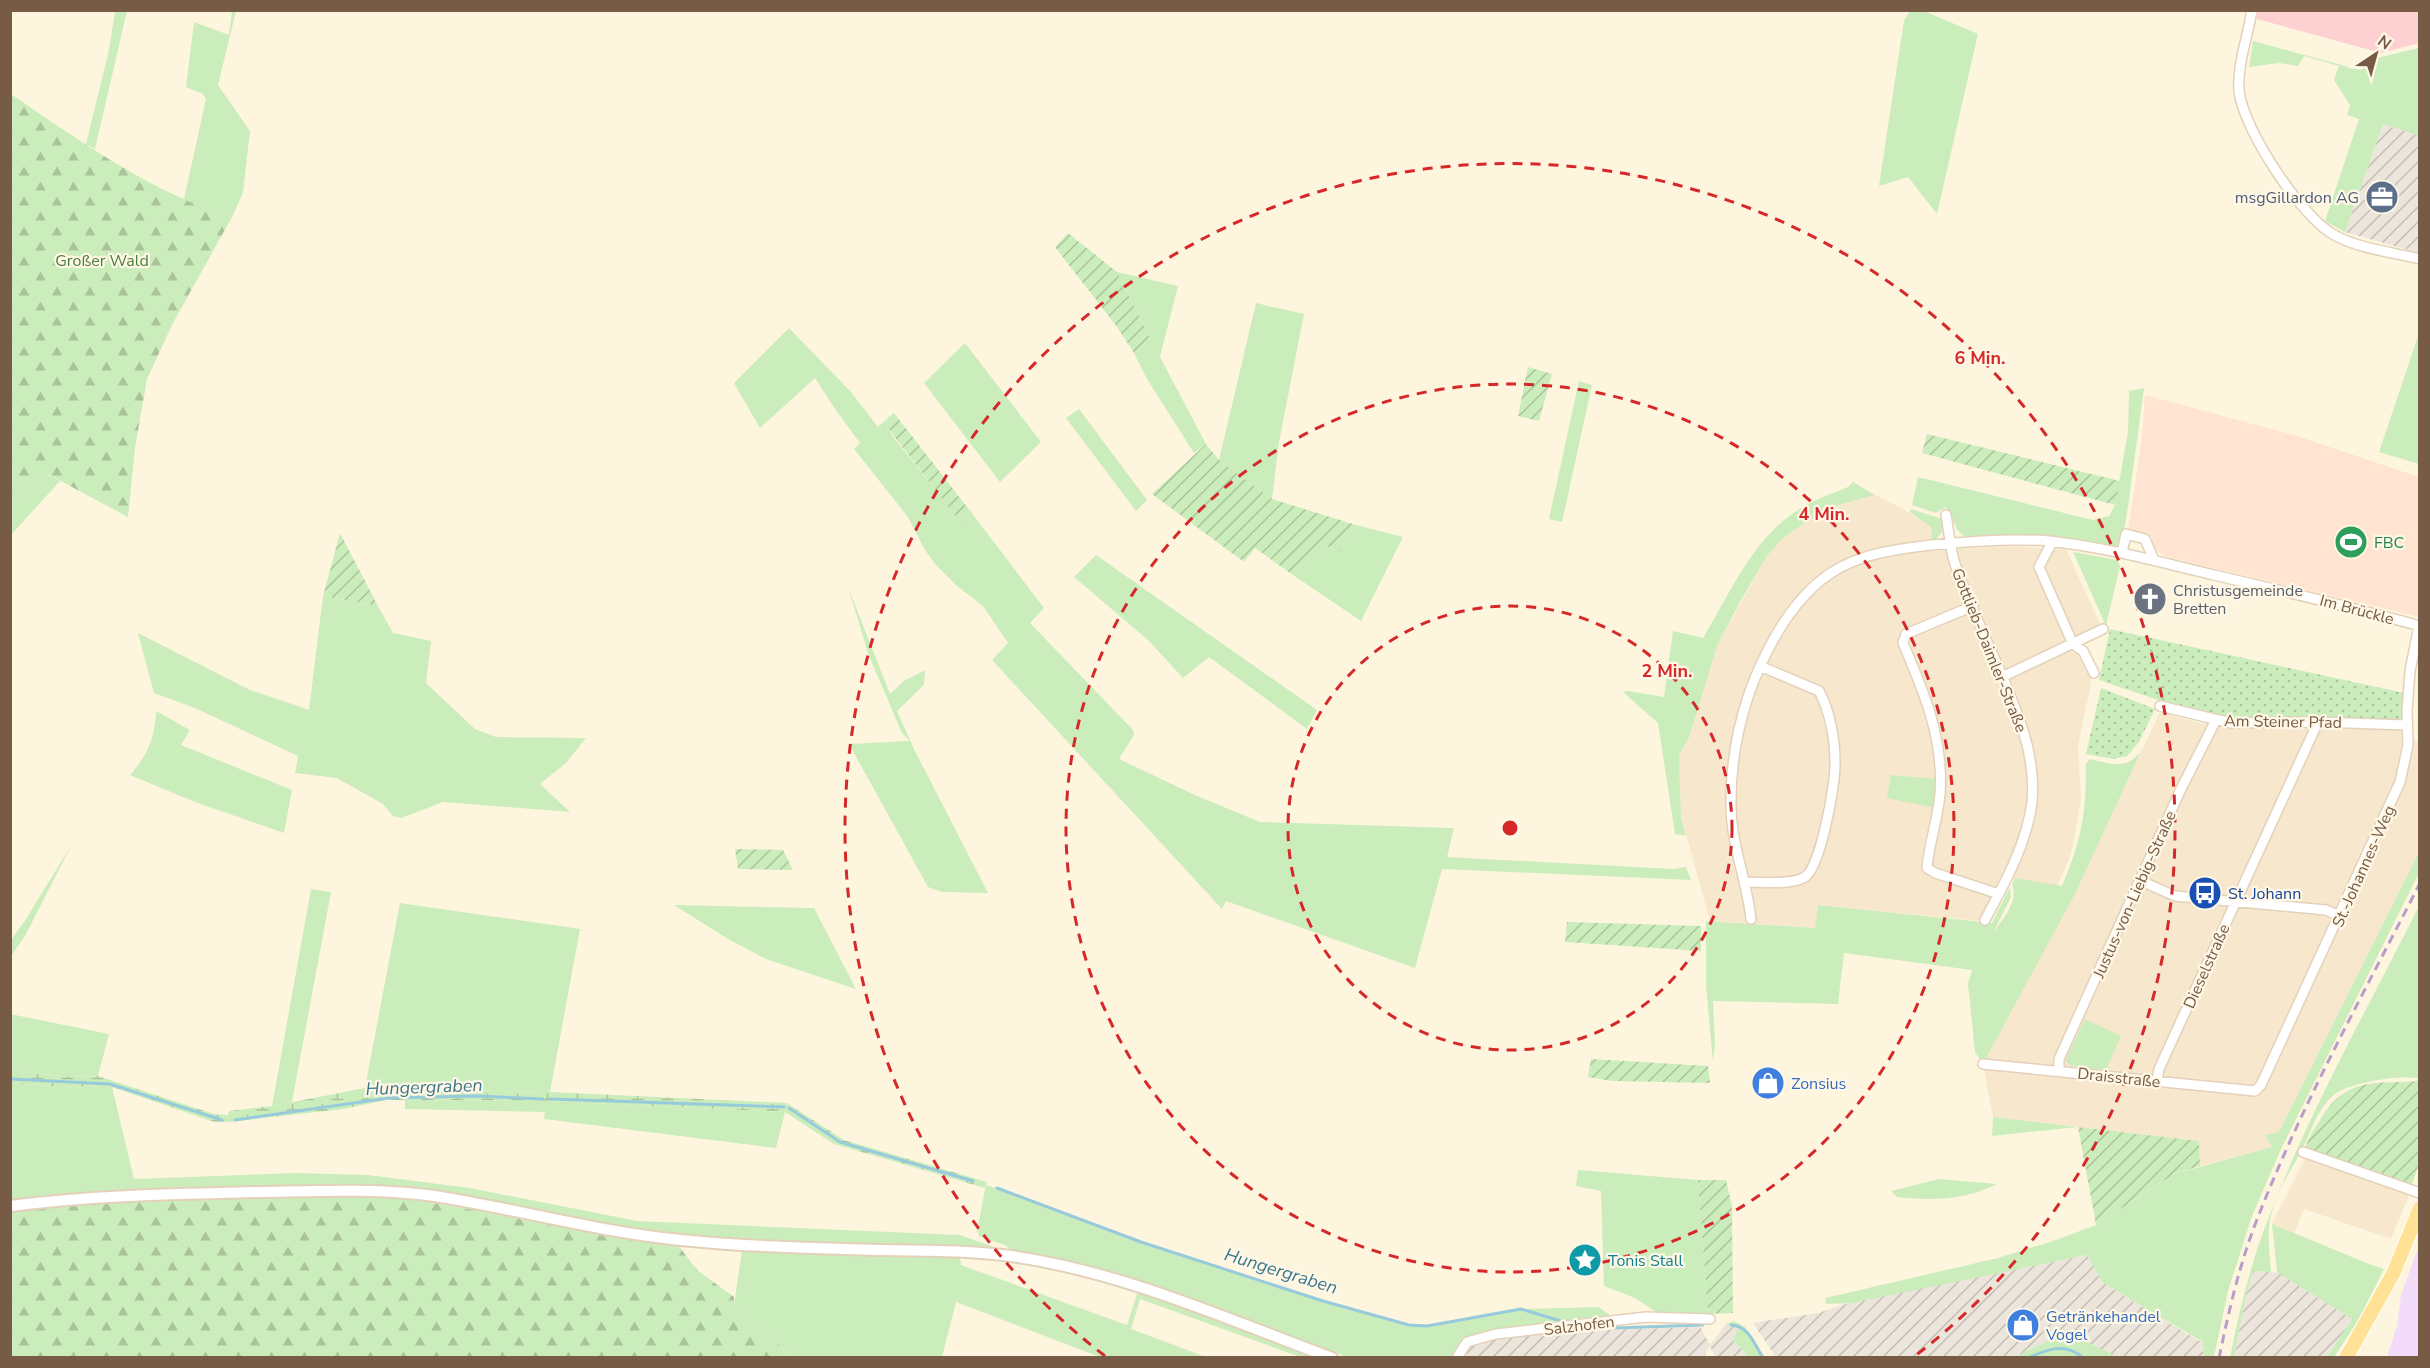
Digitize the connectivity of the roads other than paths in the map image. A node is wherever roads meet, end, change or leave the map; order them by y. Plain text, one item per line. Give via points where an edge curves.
1 (2252, 10) edge
2 (2420, 259) edge
3 (1946, 515) dead end
4 (2052, 542) junction
5 (1952, 543) junction
6 (2122, 553) junction
7 (2154, 561) junction
8 (1973, 606) junction
9 (2419, 626) edge
10 (2103, 629) dead end
11 (2073, 644) junction
12 (1760, 666) junction
13 (2094, 673) dead end
14 (2002, 677) junction
15 (2160, 706) dead end
16 (2216, 720) junction
17 (2318, 722) junction
18 (2408, 725) junction
19 (2141, 881) junction
20 (1746, 882) junction
21 (1999, 894) junction
22 (2236, 901) junction
23 (2340, 916) junction
24 (1751, 919) dead end
25 (1986, 921) dead end
26 (1983, 1064) dead end
27 (2059, 1070) junction
28 (2157, 1081) junction
29 (2255, 1091) joint
30 (2303, 1152) dead end
31 (2420, 1193) edge
32 (10, 1206) edge
33 (2420, 1208) edge
34 (1710, 1319) dead end
35 (1332, 1358) edge
36 (1457, 1358) edge
37 (2346, 1358) edge

1 - 2 street via 2239,90 2245,115 2263,150 2309,215 2323,228 2347,241
3 - 5 street, Gottlieb-Daimler-Straße
4 - 5 street, Im Brückle
4 - 6 street, Im Brückle
4 - 11 street via 2039,567
5 - 8 street, Gottlieb-Daimler-Straße via 1954,562
5 - 12 street, Im Brückle via 1874,554 1839,568 1796,606
6 - 7 street, Im Brückle
6 - 7 street via 2126,534 2145,539
7 - 9 street, Im Brückle
8 - 14 street, Gottlieb-Daimler-Straße
8 - 21 street via 1906,634 1903,643 1923,687 1938,742 1940,794 1927,868
9 - 18 street, St.-Johannes-Weg via 2410,672
10 - 11 street
11 - 13 street via 2083,651
11 - 14 street
12 - 20 street, Im Brückle via 1749,690 1735,747 1731,807 1735,845
12 - 20 street via 1819,691 1836,764 1817,858 1808,876 1791,881
14 - 21 street, Gottlieb-Daimler-Straße via 2028,744 2032,802 2026,828
15 - 16 street, Am Steiner Pfad
16 - 17 street, Am Steiner Pfad
16 - 19 street, Justus-von-Liebig-Straße
17 - 18 street, Am Steiner Pfad
17 - 22 street, Dieselstraße
18 - 23 street, St.-Johannes-Weg via 2400,782
19 - 22 street via 2175,896
19 - 27 street, Justus-von-Liebig-Straße via 2059,1059
20 - 24 street, Im Brückle
21 - 25 street, Gottlieb-Daimler-Straße
22 - 23 street via 2326,910
22 - 28 street, Dieselstraße
23 - 29 street, St.-Johannes-Weg
26 - 27 street, Draisstraße
27 - 28 street, Draisstraße
28 - 29 street, Draisstraße
30 - 31 street
32 - 35 street via 123,1195 386,1191 435,1196 679,1240 764,1247 949,1250 1006,1255 1113,1278
33 - 37 main road via 2394,1272
34 - 36 street, Salzhofen via 1646,1317 1496,1334 1467,1342

